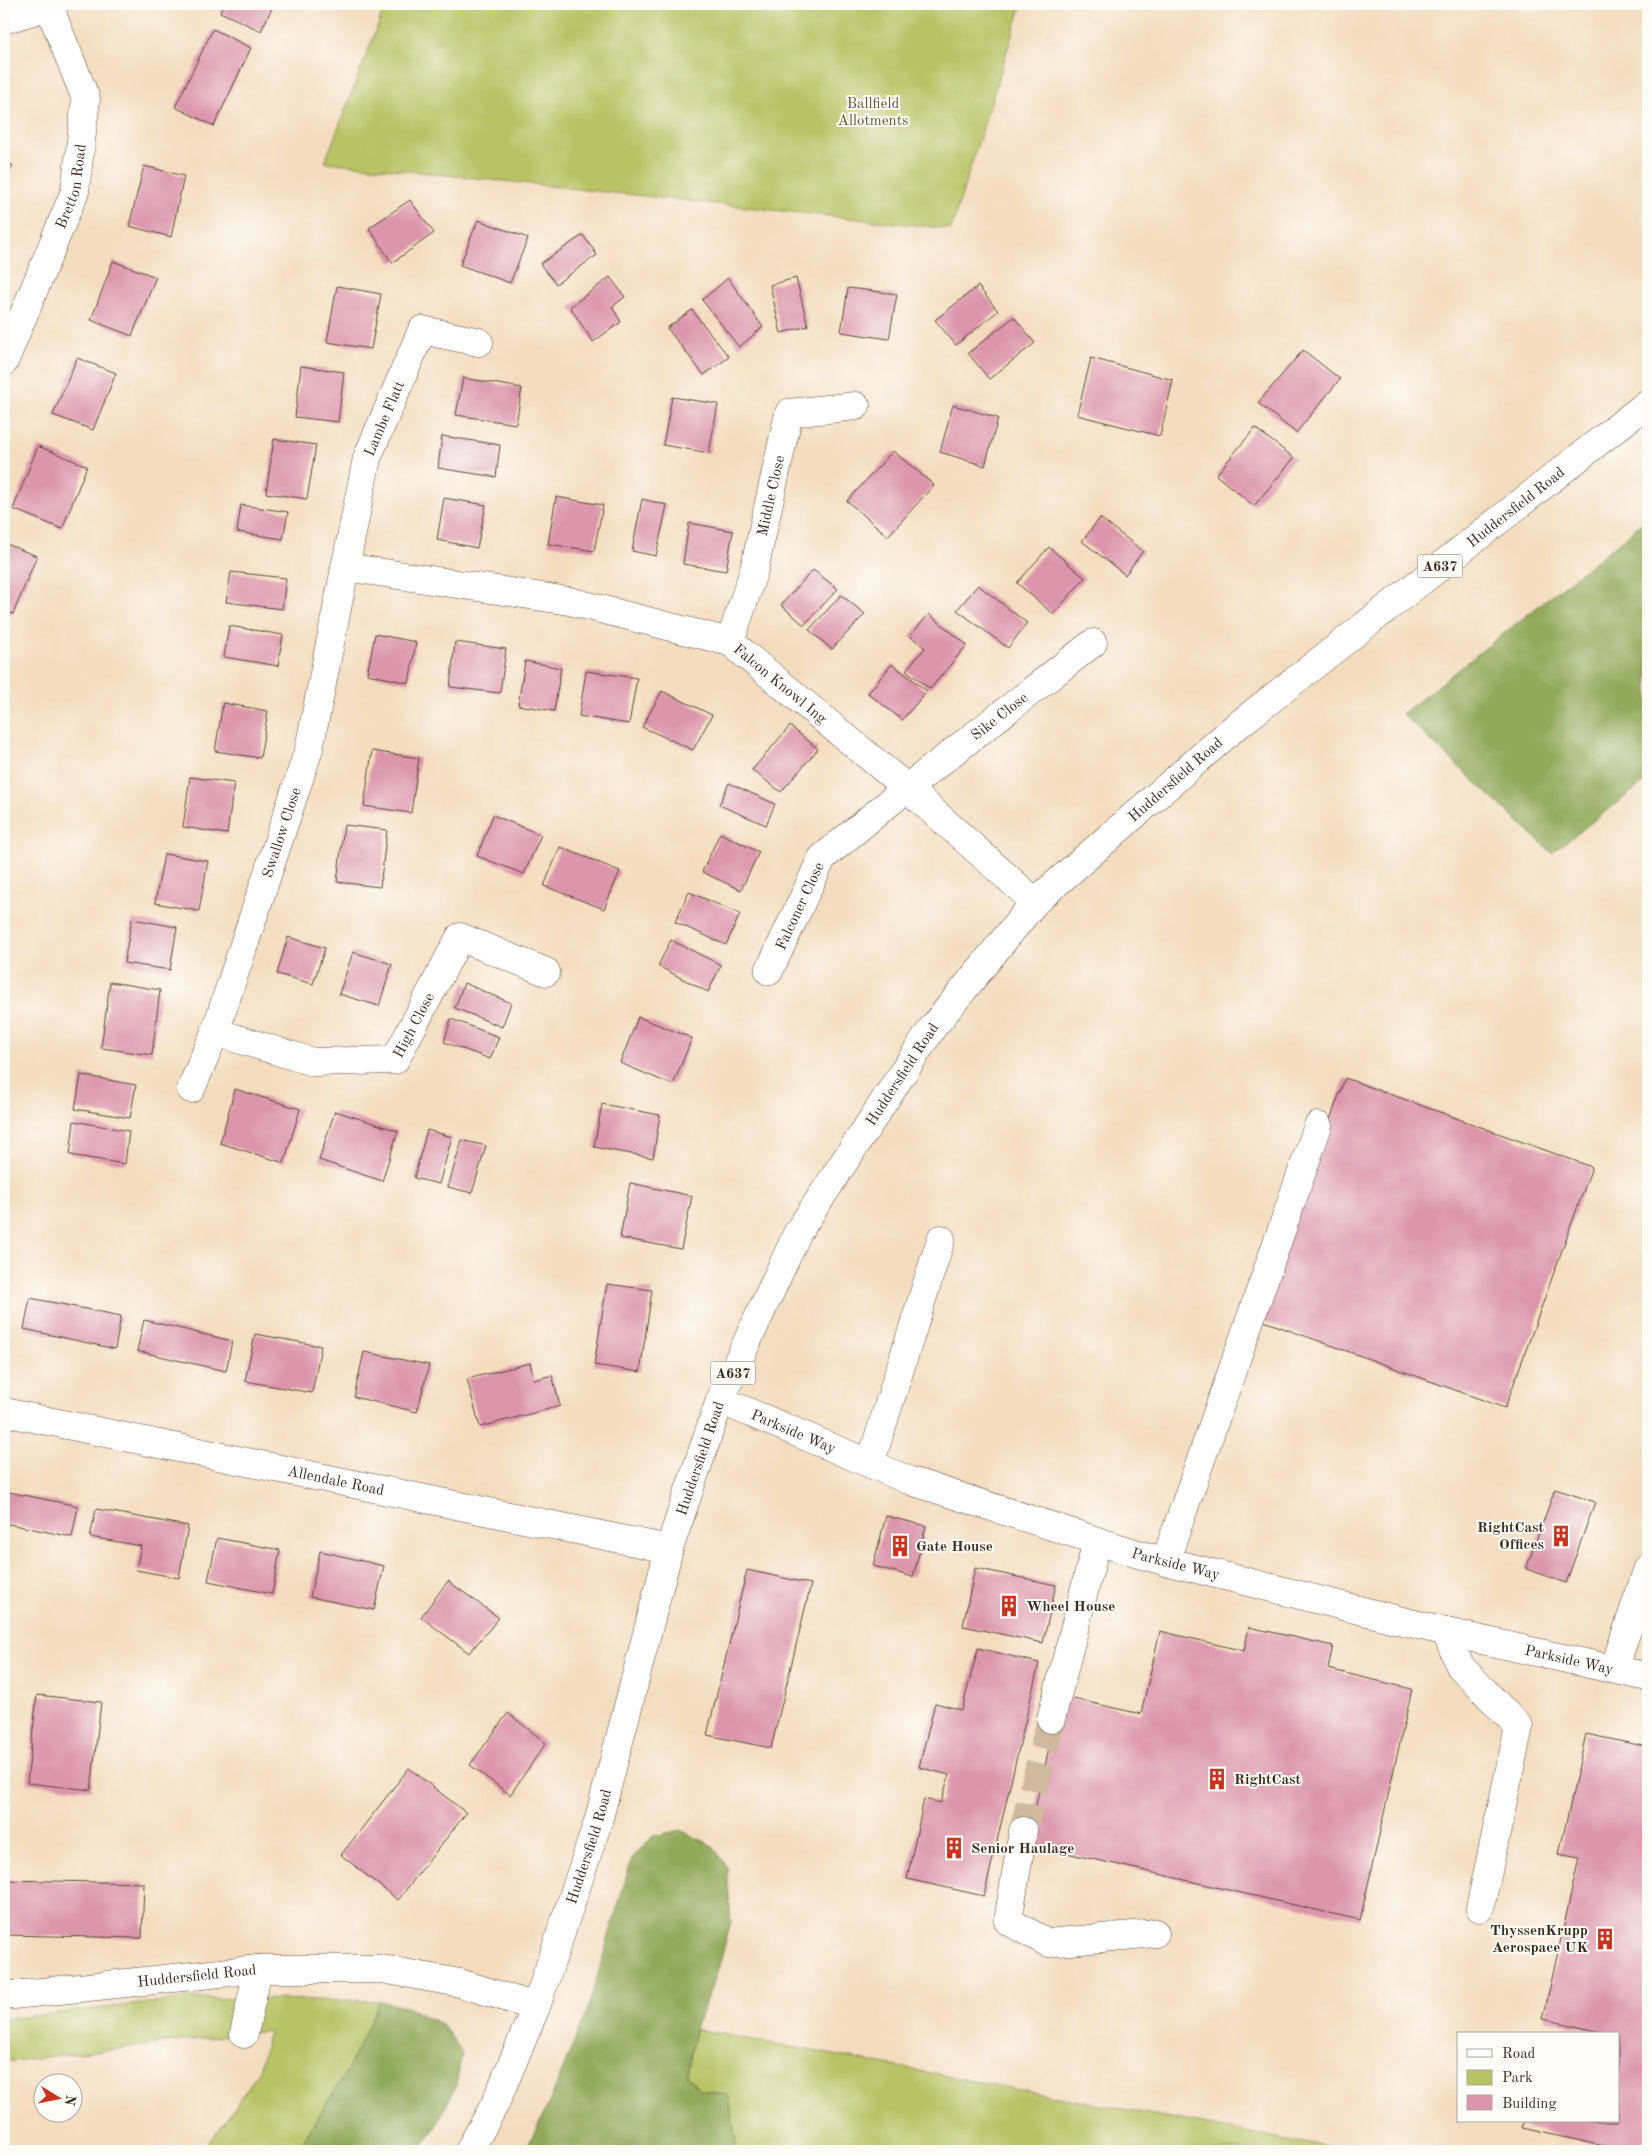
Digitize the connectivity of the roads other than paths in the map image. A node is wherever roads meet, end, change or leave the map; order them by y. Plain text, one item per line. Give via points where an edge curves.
1 (51, 4) edge
2 (4, 20) edge
3 (479, 342) dead end
4 (4, 362) edge
5 (1648, 403) edge
6 (856, 406) dead end
7 (345, 567) junction
8 (730, 642) junction
9 (1093, 643) dead end
10 (907, 788) junction
11 (1035, 902) junction
12 (769, 971) dead end
13 (546, 972) dead end
14 (215, 1032) junction
15 (191, 1089) dead end
16 (1318, 1126) dead end
17 (941, 1239) dead end
18 (720, 1400) junction
19 (4, 1412) edge
20 (870, 1464) junction
21 (1097, 1541) junction
22 (669, 1549) junction
23 (1165, 1562) junction
24 (1648, 1568) edge
25 (1446, 1632) junction
26 (1614, 1670) junction
27 (1648, 1677) edge
28 (1051, 1719) tunnel mouth
29 (1023, 1831) tunnel mouth
30 (1480, 1908) dead end
31 (1155, 1933) dead end
32 (258, 1969) junction
33 (4, 1996) edge
34 (536, 2007) junction
35 (244, 2034) dead end
36 (469, 2151) edge

1 - 2 main road
1 - 4 main road, Bretton Road via 86,99 75,191
3 - 7 main road, Lambe Flatt via 422,330 367,458
5 - 11 main road, Huddersfield Road / A637 via 1233,729
6 - 8 main road, Middle Close via 789,413 754,570
7 - 8 main road, Falcon Knowl Ing via 568,601
7 - 14 main road, Swallow Close via 309,749
8 - 10 main road, Falcon Knowl Ing
9 - 10 main road, Sike Close
10 - 11 main road, Falcon Knowl Ing
10 - 12 main road, Falconer Close via 822,858
11 - 18 main road, Huddersfield Road / A637 via 933,1027 798,1232
13 - 14 main road, High Close via 460,937 395,1060 313,1062
14 - 15 main road, Swallow Close
16 - 23 main road
17 - 20 main road
18 - 20 main road, Parkside Way
18 - 22 main road, Huddersfield Road / A637
19 - 22 main road, Allendale Road
20 - 21 main road, Parkside Way via 908,1480
21 - 23 main road, Parkside Way
21 - 28 main road
22 - 34 main road, Huddersfield Road / A637 via 598,1822
23 - 25 main road, Parkside Way
24 - 26 main road
25 - 26 main road, Parkside Way
25 - 30 main road via 1460,1666 1519,1727
26 - 27 main road, Parkside Way
29 - 31 main road via 1008,1922 1048,1943
32 - 33 main road, Huddersfield Road
32 - 34 main road, Huddersfield Road via 382,1968 460,1983
32 - 35 main road
34 - 36 main road, Huddersfield Road / A637 via 495,2104

